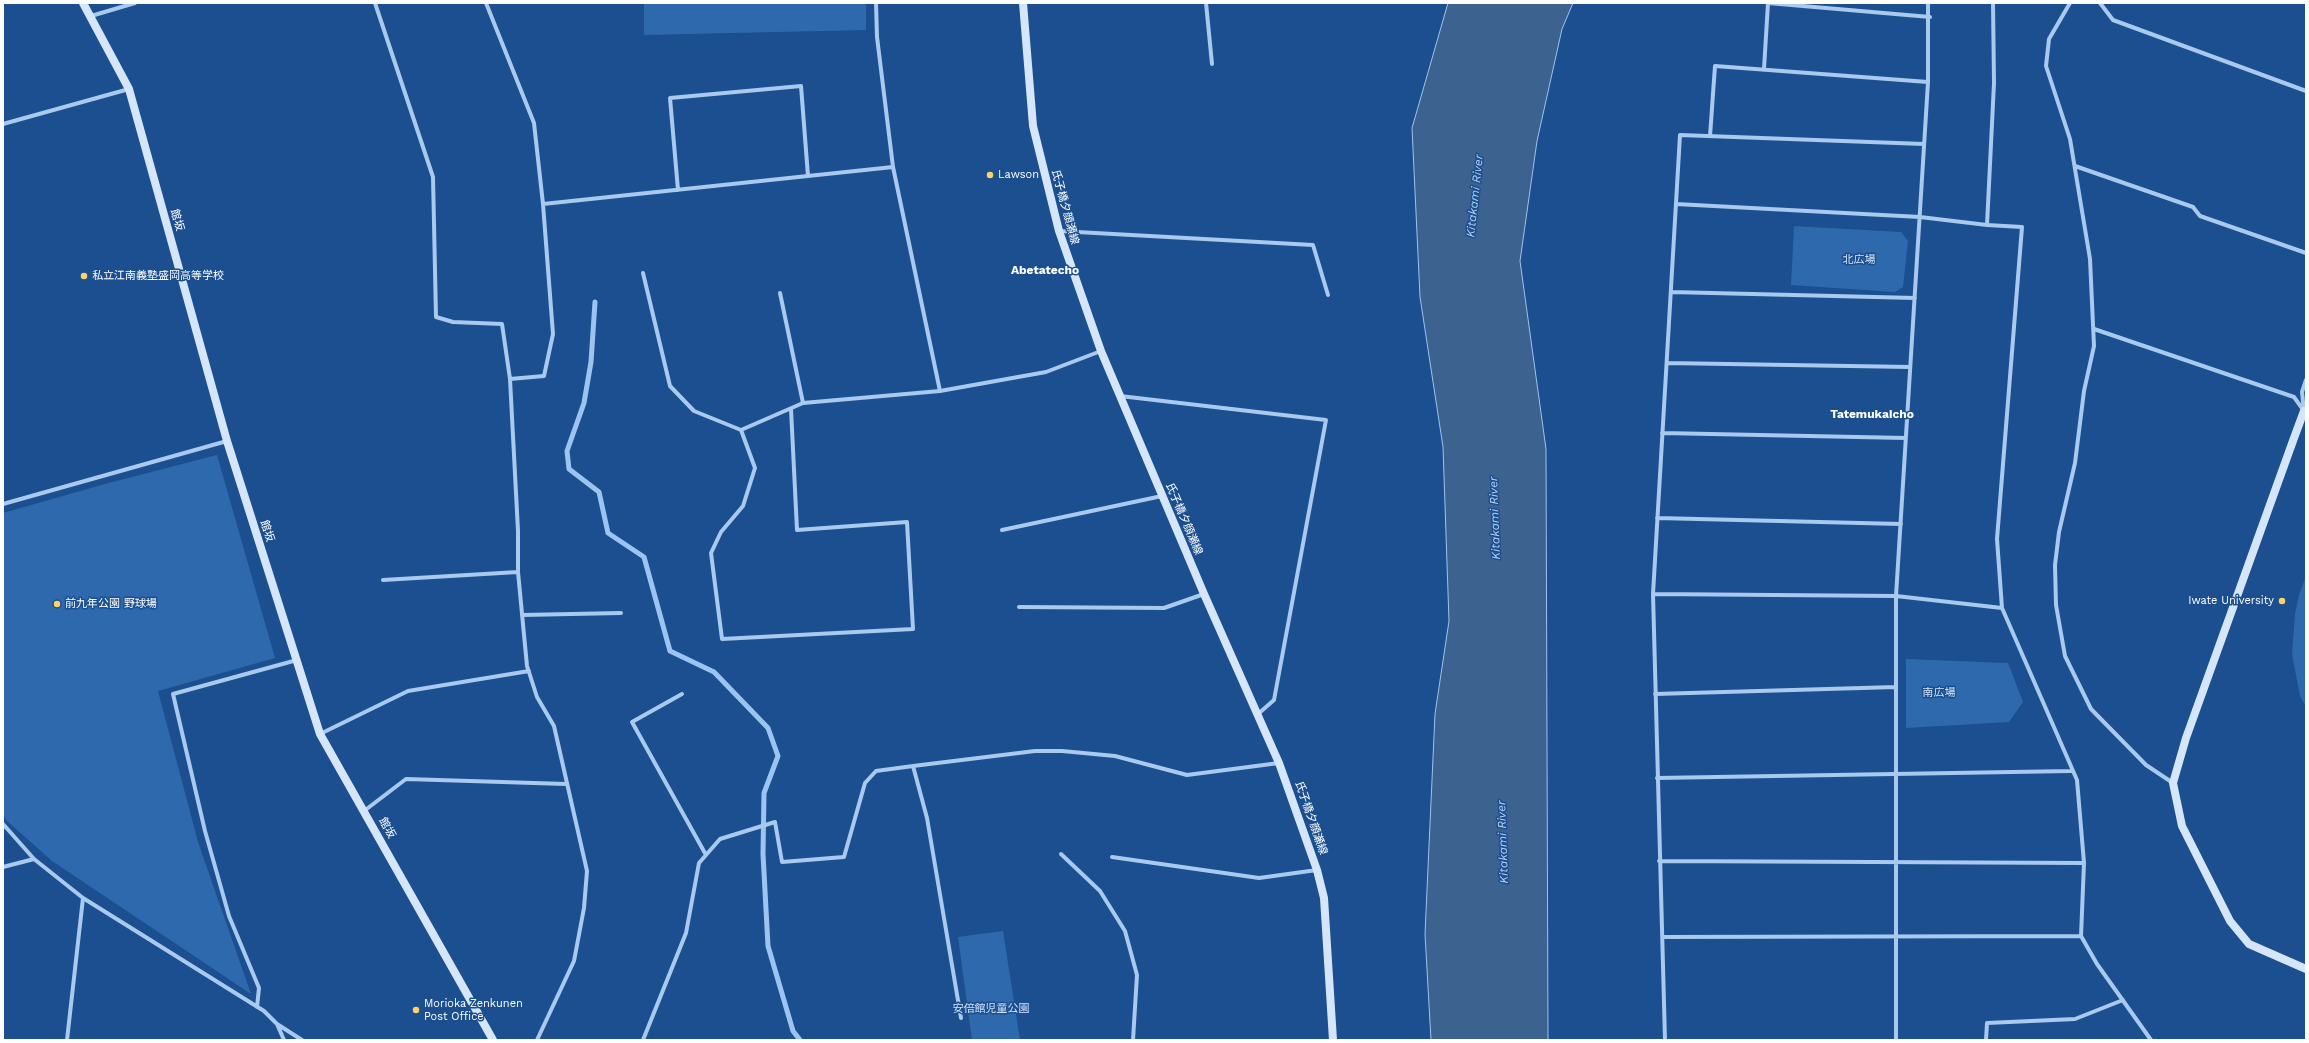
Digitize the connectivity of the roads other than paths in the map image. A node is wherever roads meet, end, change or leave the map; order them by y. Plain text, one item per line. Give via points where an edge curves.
1 (83, 3) edge
2 (135, 3) edge
3 (375, 3) edge
4 (486, 3) edge
5 (876, 3) edge
6 (1023, 3) edge
7 (1206, 3) edge
8 (1928, 3) edge
9 (1993, 3) edge
10 (2070, 3) edge
11 (2100, 3) edge
12 (91, 16) junction
13 (1930, 17) junction
14 (1212, 64) dead end
15 (1764, 69) junction
16 (1928, 82) junction
17 (129, 89) junction
18 (2306, 90) edge
19 (3, 124) edge
20 (1710, 136) junction
21 (1924, 144) junction
22 (2075, 166) junction
23 (893, 167) junction
24 (808, 176) junction
25 (678, 190) junction
26 (543, 204) junction
27 (1676, 204) junction
28 (1920, 218) junction
29 (1987, 225) junction
30 (1059, 231) junction
31 (2306, 253) edge
32 (643, 273) dead end
33 (1671, 292) junction
34 (780, 293) dead end
35 (1328, 295) dead end
36 (1915, 298) junction
37 (2094, 329) junction
38 (1101, 351) junction
39 (1666, 363) junction
40 (1910, 368) junction
41 (510, 379) junction
42 (2306, 380) edge
43 (940, 391) junction
44 (1120, 396) junction
45 (803, 403) junction
46 (791, 409) junction
47 (2305, 412) edge
48 (741, 430) junction
49 (1662, 433) junction
50 (1906, 438) junction
51 (227, 441) junction
52 (1163, 496) junction
53 (3, 504) edge
54 (1657, 518) junction
55 (1901, 524) junction
56 (1002, 530) dead end
57 (518, 572) junction
58 (383, 580) dead end
59 (1204, 594) junction
60 (1653, 594) junction
61 (1896, 596) junction
62 (1019, 607) dead end
63 (2002, 608) junction
64 (621, 613) dead end
65 (522, 615) junction
66 (297, 660) junction
67 (529, 671) junction
68 (1896, 687) junction
69 (682, 694) dead end
70 (1655, 694) junction
71 (1258, 714) junction
72 (320, 734) junction
73 (1280, 763) junction
74 (914, 766) junction
75 (2071, 771) junction
76 (1896, 775) junction
77 (1657, 778) junction
78 (2173, 783) junction
79 (566, 784) junction
80 (364, 811) junction
81 (3, 824) edge
82 (1061, 854) dead end
83 (706, 855) junction
84 (1112, 857) dead end
85 (34, 859) junction
86 (1659, 861) junction
87 (1896, 862) junction
88 (2084, 863) junction
89 (3, 867) edge
90 (1317, 870) junction
91 (83, 898) junction
92 (1896, 936) junction
93 (2081, 936) junction
94 (1663, 937) junction
95 (2306, 968) edge
96 (2123, 1000) junction
97 (257, 1006) junction
98 (961, 1018) dead end
99 (277, 1024) junction
100 (67, 1040) edge
101 (284, 1040) edge
102 (302, 1040) edge
103 (493, 1040) edge
104 (537, 1040) edge
105 (643, 1040) edge
106 (1133, 1040) edge
107 (1333, 1040) edge
108 (1665, 1040) edge
109 (1896, 1040) edge
110 (1986, 1040) edge
111 (2151, 1040) edge

1 - 12 main road, 館坂
2 - 12 street
3 - 41 street via 433,177 436,317 453,322 502,324
4 - 26 street via 534,124
5 - 23 street via 877,37
6 - 30 main road, 氏子橋夕顔瀬線 via 1033,126
7 - 14 street
8 - 13 street
9 - 29 street via 1994,83
10 - 22 street via 2049,40 2046,66 2070,139
11 - 18 street via 2114,20
12 - 17 main road, 館坂
13 - 15 street via 1768,3
13 - 16 street
15 - 16 street
15 - 20 street via 1715,66
16 - 21 street
17 - 19 street
17 - 51 main road, 館坂
20 - 21 street
20 - 27 street via 1680,135
21 - 28 street
22 - 31 street via 2193,207 2200,216
22 - 37 street via 2090,259
23 - 24 street
23 - 43 street
24 - 25 street
24 - 25 street via 801,86 670,98
25 - 26 street
26 - 41 street via 553,334 544,376
27 - 28 street
27 - 33 street
28 - 29 street
28 - 36 street
29 - 63 street via 2022,227 1997,539
30 - 35 street via 1313,245
30 - 38 main road, 氏子橋夕顔瀬線
32 - 48 street via 670,386 694,411
33 - 36 street
33 - 39 street
34 - 45 street
36 - 40 street
37 - 47 street via 2294,397
37 - 78 street via 2094,346 2084,391 2074,464 2059,532 2055,565 2056,605 2065,656 2091,709 2146,765
38 - 43 street via 1046,372
38 - 44 main road, 氏子橋夕顔瀬線
39 - 40 street
39 - 49 street
40 - 50 street
41 - 57 street
42 - 47 street via 2302,392
43 - 45 street
44 - 52 main road, 氏子橋夕顔瀬線
44 - 71 street via 1326,420 1274,700
45 - 46 street
46 - 48 street
46 - 48 street via 797,530 907,522 913,629 722,639 711,553 721,532 743,506 755,468
47 - 78 main road via 2186,738
49 - 50 street
49 - 54 street
50 - 55 street
51 - 53 street
51 - 66 main road, 館坂
52 - 56 street
52 - 59 main road, 氏子橋夕顔瀬線
54 - 55 street
54 - 60 street
55 - 61 street
57 - 58 street
57 - 65 street
59 - 62 street via 1164,608
59 - 71 main road, 氏子橋夕顔瀬線
60 - 61 street
60 - 70 street
61 - 63 street
61 - 68 street
63 - 75 street
64 - 65 street
65 - 67 street
66 - 72 main road, 館坂
66 - 97 street via 173,694 205,831 229,916 259,988
67 - 72 street via 408,690
67 - 79 street via 537,697 554,726
68 - 70 street
68 - 76 street
69 - 83 street via 632,722
70 - 77 street
71 - 73 main road, 氏子橋夕顔瀬線
72 - 80 main road, 館坂
73 - 74 street via 1187,775 1115,756 1062,751
73 - 90 main road, 氏子橋夕顔瀬線
74 - 83 street via 876,771 865,783 844,857 782,862 775,822 720,839
74 - 98 street via 927,818
75 - 76 street
75 - 88 street via 2077,780
76 - 77 street
76 - 87 street
77 - 86 street
78 - 95 main road via 2182,826 2230,921 2249,944
79 - 80 street via 406,779
79 - 104 street via 587,871 584,908 574,961
80 - 103 main road, 館坂
81 - 85 street
82 - 106 street via 1100,891 1125,932 1137,975
83 - 105 street via 699,863 686,933
84 - 90 street via 1259,878
85 - 89 street
85 - 91 street
86 - 87 street
86 - 94 street
87 - 88 street
87 - 92 street
88 - 93 street
90 - 107 main road, 氏子橋夕顔瀬線 via 1324,898
91 - 97 street
91 - 100 street
92 - 93 street
92 - 94 street
92 - 109 street
93 - 96 street
94 - 108 street
96 - 110 street via 2076,1019 1987,1024
96 - 111 street
97 - 99 street
99 - 101 street
99 - 102 street

